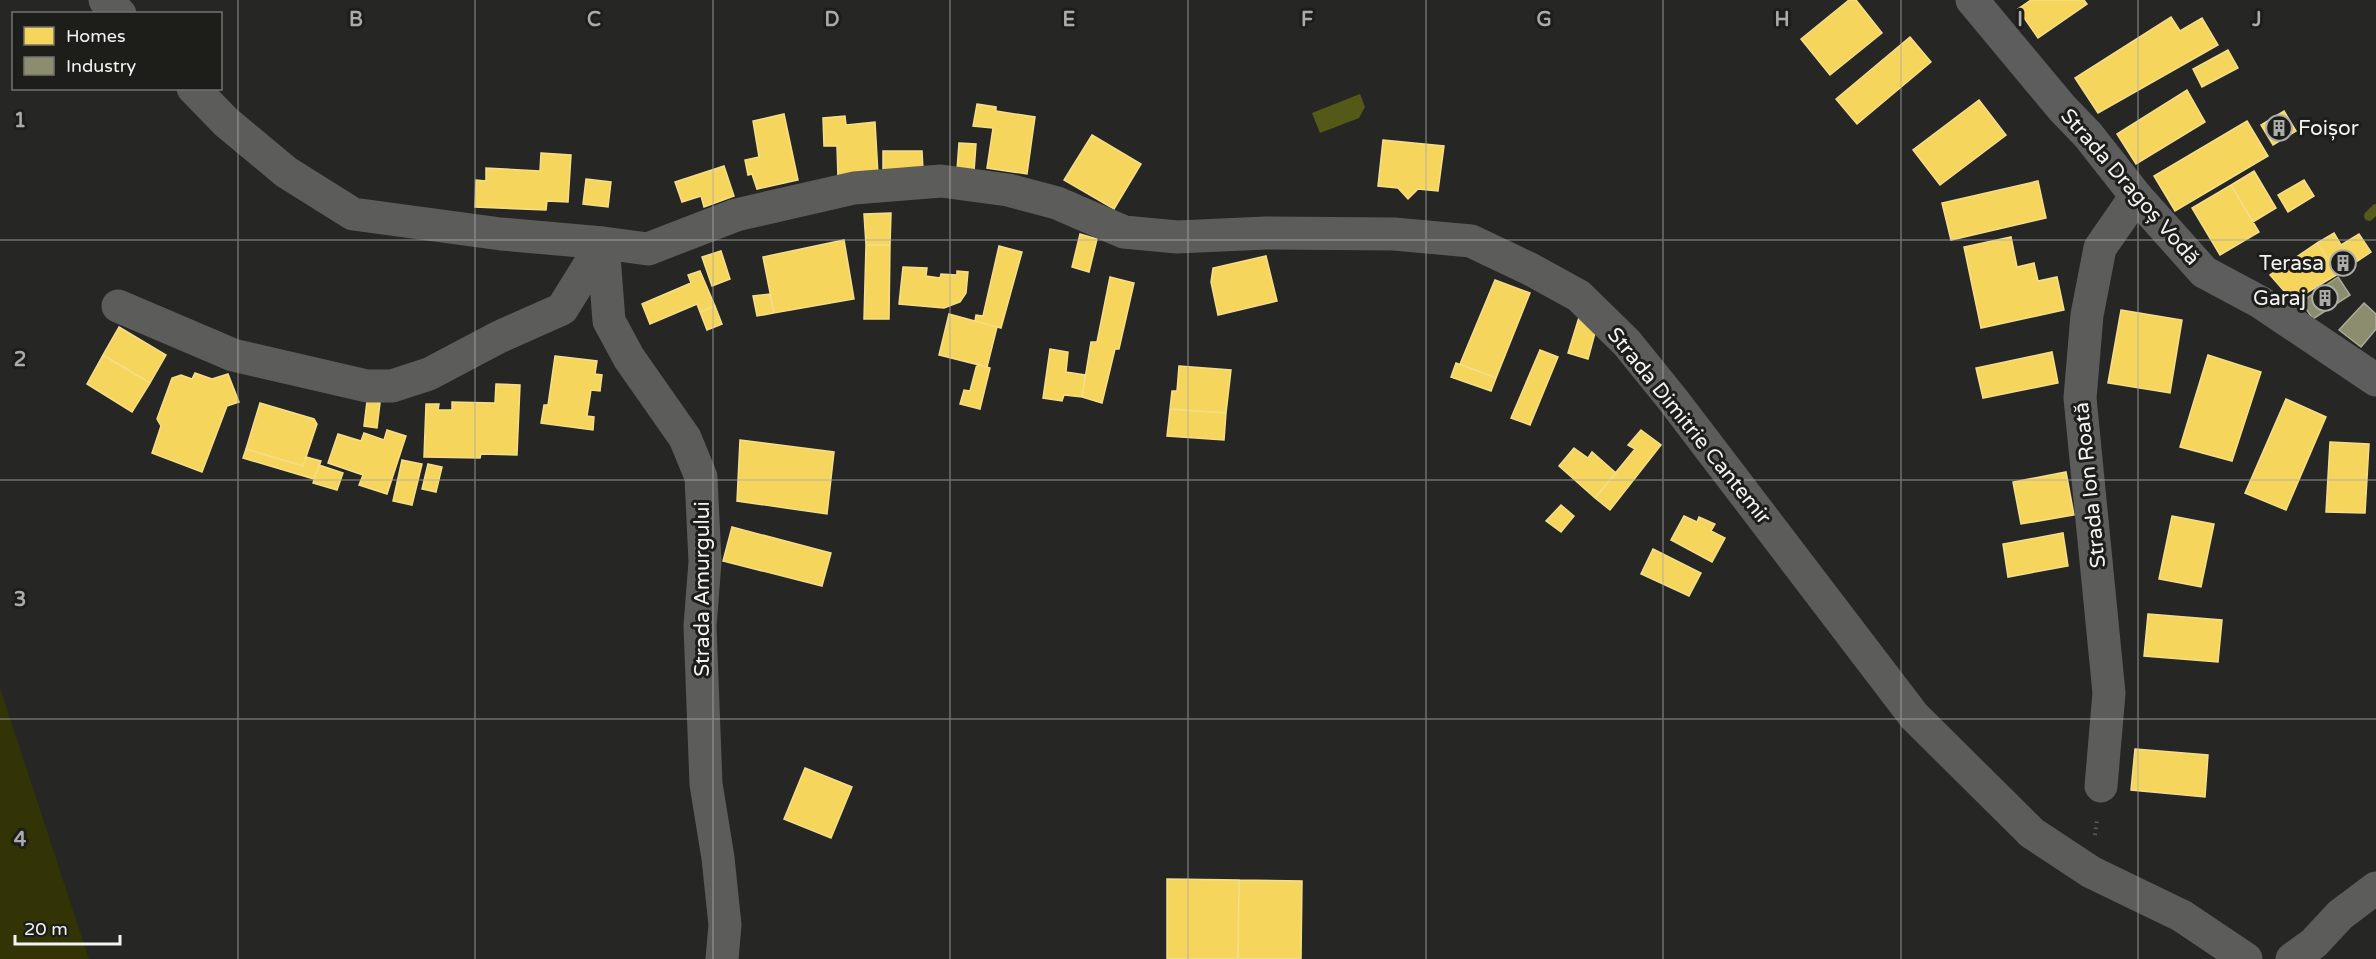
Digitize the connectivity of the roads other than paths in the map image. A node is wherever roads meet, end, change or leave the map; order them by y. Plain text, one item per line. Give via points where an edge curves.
1 (105, 0) edge
2 (1972, 0) edge
3 (118, 12) edge
4 (195, 90) edge
5 (2136, 196) junction
6 (603, 243) junction
7 (118, 306) dead end
8 (2376, 380) edge
9 (2101, 786) road end
10 (2376, 888) edge
11 (722, 959) edge
12 (2246, 959) edge
13 (2292, 959) edge

1 - 3 street
2 - 5 street, Strada Dragoș Vodă
4 - 6 street, Strada Dimitrie Cantemir via 286,172 353,214
5 - 8 street, Strada Dragoș Vodă via 2204,272 2260,302
5 - 9 street, Strada Ion Roată via 2100,248 2087,315 2080,398 2109,693
6 - 7 street via 562,309 429,374 392,386 366,386 233,355
6 - 11 street, Strada Amurgului via 609,321 629,358 685,438 701,477 705,562 700,626 706,784 725,926
6 - 12 street, Strada Dimitrie Cantemir via 648,249 747,212 854,188 940,180 1008,190 1058,203 1124,232 1177,237 1394,234 1471,241 1579,296 1627,343 1914,716 2032,833 2088,871 2182,916
10 - 13 street

